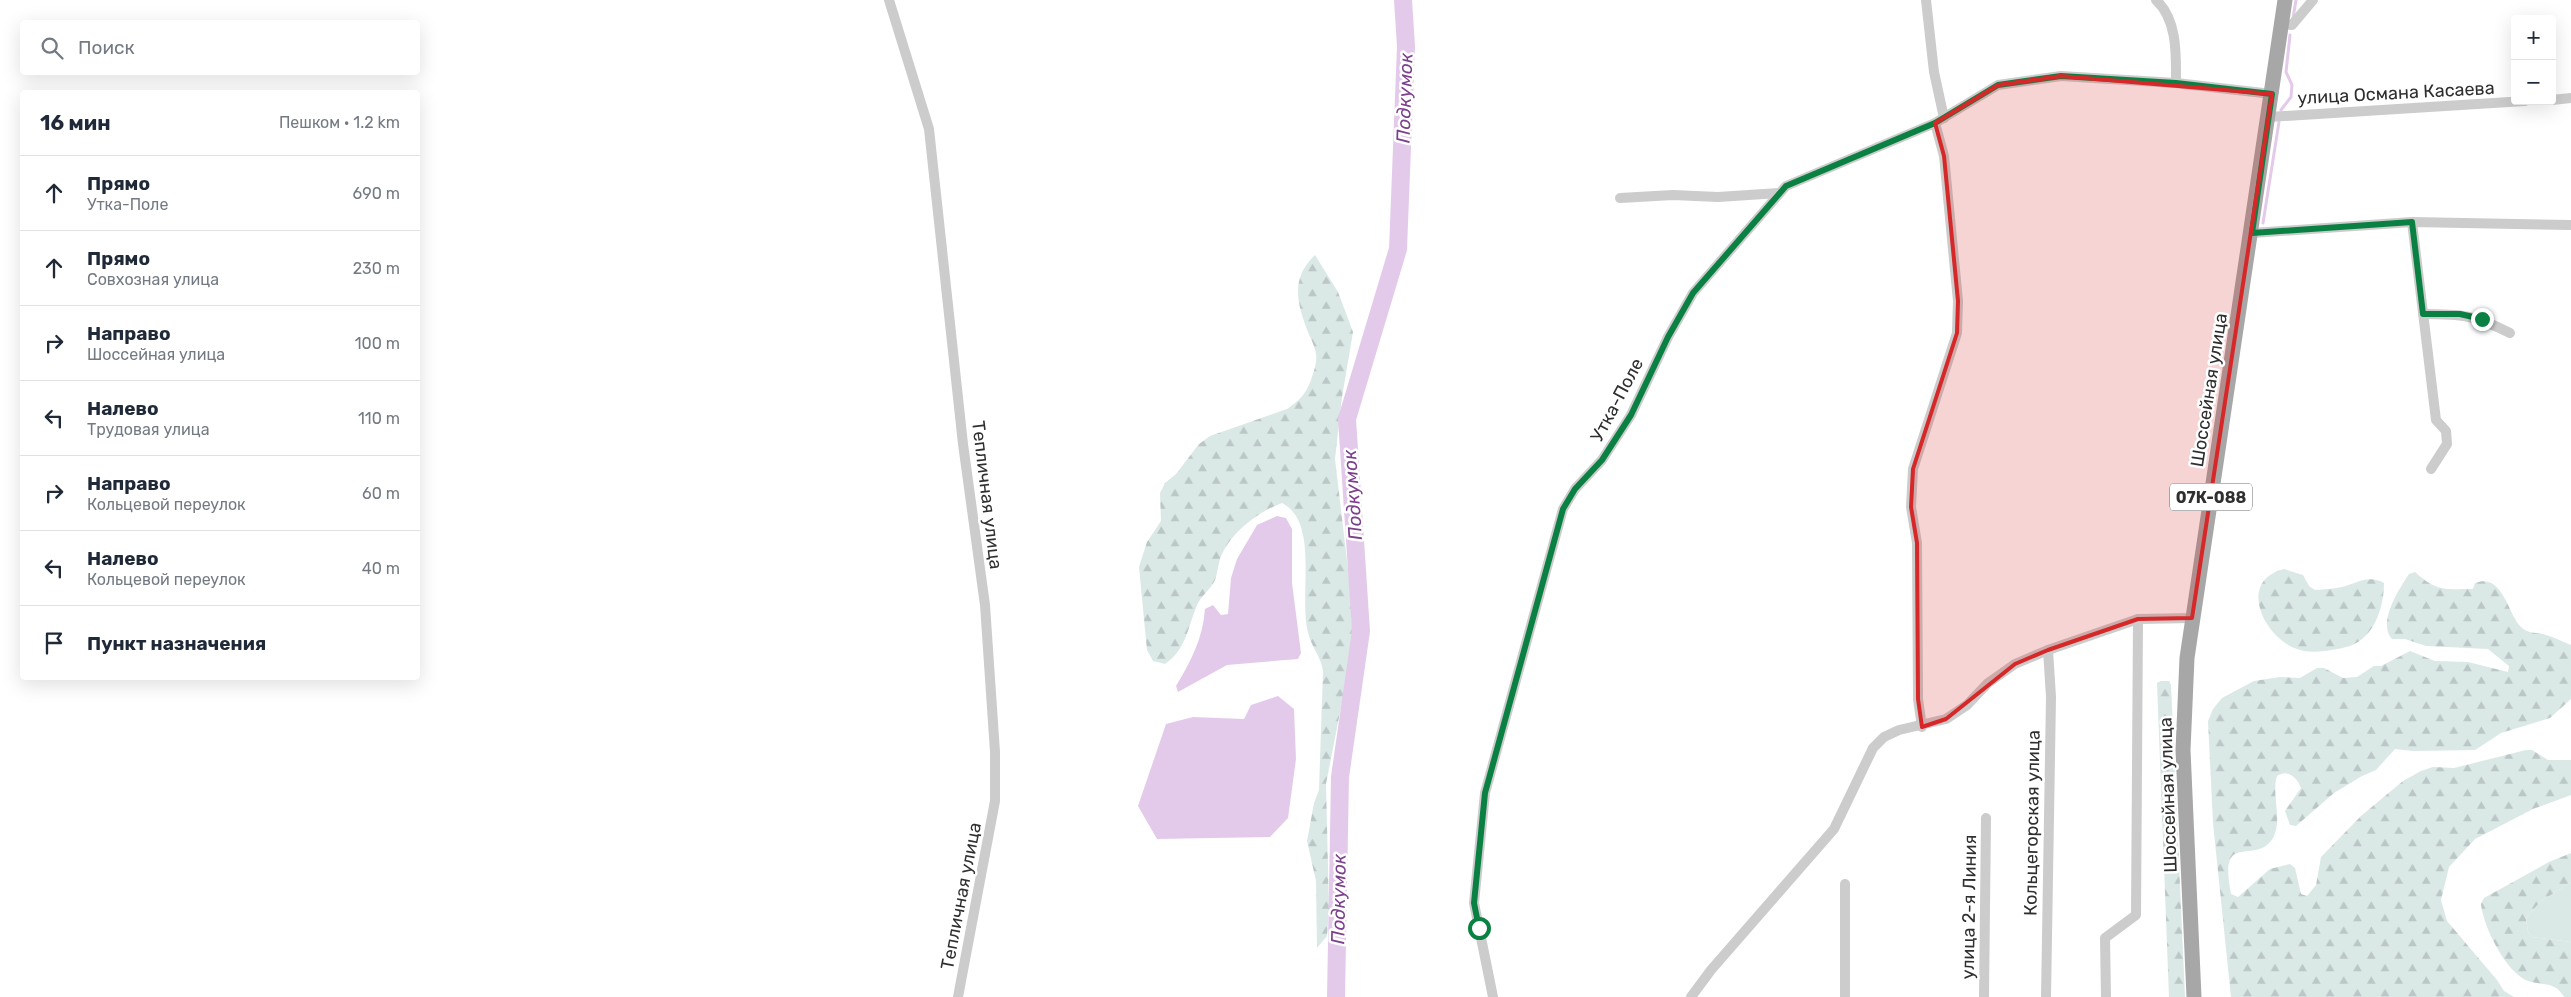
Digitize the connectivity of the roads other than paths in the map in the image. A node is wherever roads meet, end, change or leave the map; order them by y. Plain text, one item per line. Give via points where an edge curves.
1 (889, 0) edge
2 (1926, 0) edge
3 (2156, 0) edge
4 (2285, 0) edge
5 (2313, 0) edge
6 (2281, 24) junction
7 (2176, 83) junction
8 (2272, 94) junction
9 (2571, 98) edge
10 (2556, 100) edge
11 (2511, 102) edge
12 (2269, 117) junction
13 (1939, 120) junction
14 (1779, 193) junction
15 (1620, 198) dead end
16 (2412, 222) junction
17 (2571, 225) edge
18 (2252, 233) junction
19 (2423, 314) junction
20 (2510, 333) dead end
21 (2432, 469) dead end
22 (2192, 618) junction
23 (2138, 619) junction
24 (2048, 650) junction
25 (1922, 727) junction
26 (1986, 818) dead end
27 (1845, 884) dead end
28 (958, 997) edge
29 (1493, 997) edge
30 (1692, 997) edge
31 (1845, 997) edge
32 (1984, 997) edge
33 (2046, 997) edge
34 (2106, 997) edge
35 (2194, 997) edge

1 - 28 street, Тепличная улица via 929,129 963,444 985,605 996,752 995,801
2 - 13 street
3 - 7 street via 2162,5 2173,29
4 - 6 main road, Шоссейная улица / 07К-088
5 - 6 street via 2292,25
6 - 8 main road, Шоссейная улица / 07К-088
7 - 8 street, Утка-Поле
7 - 13 street, Утка-Поле via 2061,76 1998,85
8 - 12 main road, Шоссейная улица / 07К-088
9 - 10 street
11 - 12 street, улица Османа Касаева
12 - 18 main road, Шоссейная улица / 07К-088
13 - 14 street, Утка-Поле via 1786,186
13 - 25 street via 1958,300 1957,333 1914,469 1911,507 1917,543 1918,699
14 - 15 street
14 - 29 street, Утка-Поле via 1693,293 1631,415 1602,460 1575,489 1563,509 1485,793 1474,903
16 - 17 street
16 - 18 street
16 - 19 street
18 - 22 main road, Шоссейная улица / 07К-088
19 - 20 street via 2460,314 2482,319
19 - 21 street via 2436,420 2446,431 2447,444
22 - 23 street
22 - 35 main road, Шоссейная улица / 07К-088 via 2186,658 2184,750
23 - 24 street
23 - 34 street, Шоссейная улица via 2136,915 2105,938
24 - 25 street via 2015,664 1946,719
24 - 33 street, Кольцегорская улица via 2051,698
25 - 30 street via 1899,730 1884,737 1873,748 1834,829 1711,970
26 - 32 street, улица 2-я Линия
27 - 31 street

